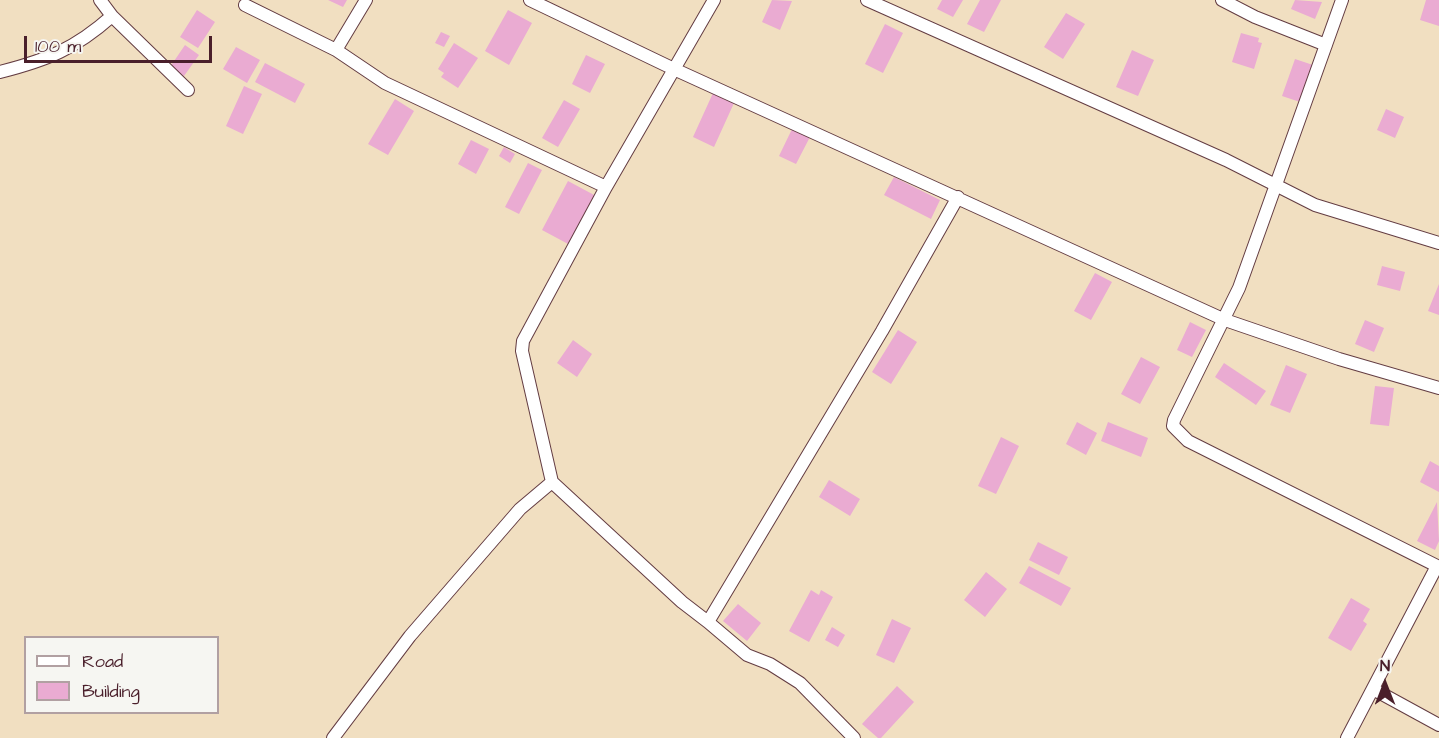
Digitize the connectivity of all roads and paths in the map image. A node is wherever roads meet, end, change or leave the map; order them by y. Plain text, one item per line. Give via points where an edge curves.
1 (100, 0) edge
2 (366, 0) edge
3 (530, 0) edge
4 (714, 0) edge
5 (867, 0) edge
6 (1222, 0) edge
7 (1342, 0) edge
8 (245, 5) dead end
9 (112, 16) junction
10 (1326, 45) junction
11 (336, 50) junction
12 (676, 70) junction
13 (0, 72) edge
14 (188, 90) dead end
15 (1275, 185) junction
16 (606, 187) junction
17 (958, 197) junction
18 (1439, 243) edge
19 (1225, 320) junction
20 (1439, 388) edge
21 (552, 482) junction
22 (1438, 567) edge
23 (708, 622) junction
24 (1373, 688) junction
25 (1439, 725) edge
26 (333, 738) edge
27 (854, 738) edge
28 (1347, 738) edge

1 - 9 street
2 - 11 street
3 - 12 street
4 - 12 street
5 - 15 street
6 - 10 street
7 - 10 street
8 - 11 street
9 - 13 street via 78,44 42,61
9 - 14 street
10 - 15 street
11 - 16 street via 385,83
12 - 16 street
12 - 17 street
15 - 18 street via 1315,206
15 - 19 street
16 - 21 street via 523,341
17 - 19 street
17 - 23 street
19 - 20 street
19 - 22 street via 1174,420 1177,433
21 - 23 street
21 - 26 street via 520,509 410,636
22 - 24 street
23 - 27 street via 747,655 800,683
24 - 25 street
24 - 28 street

